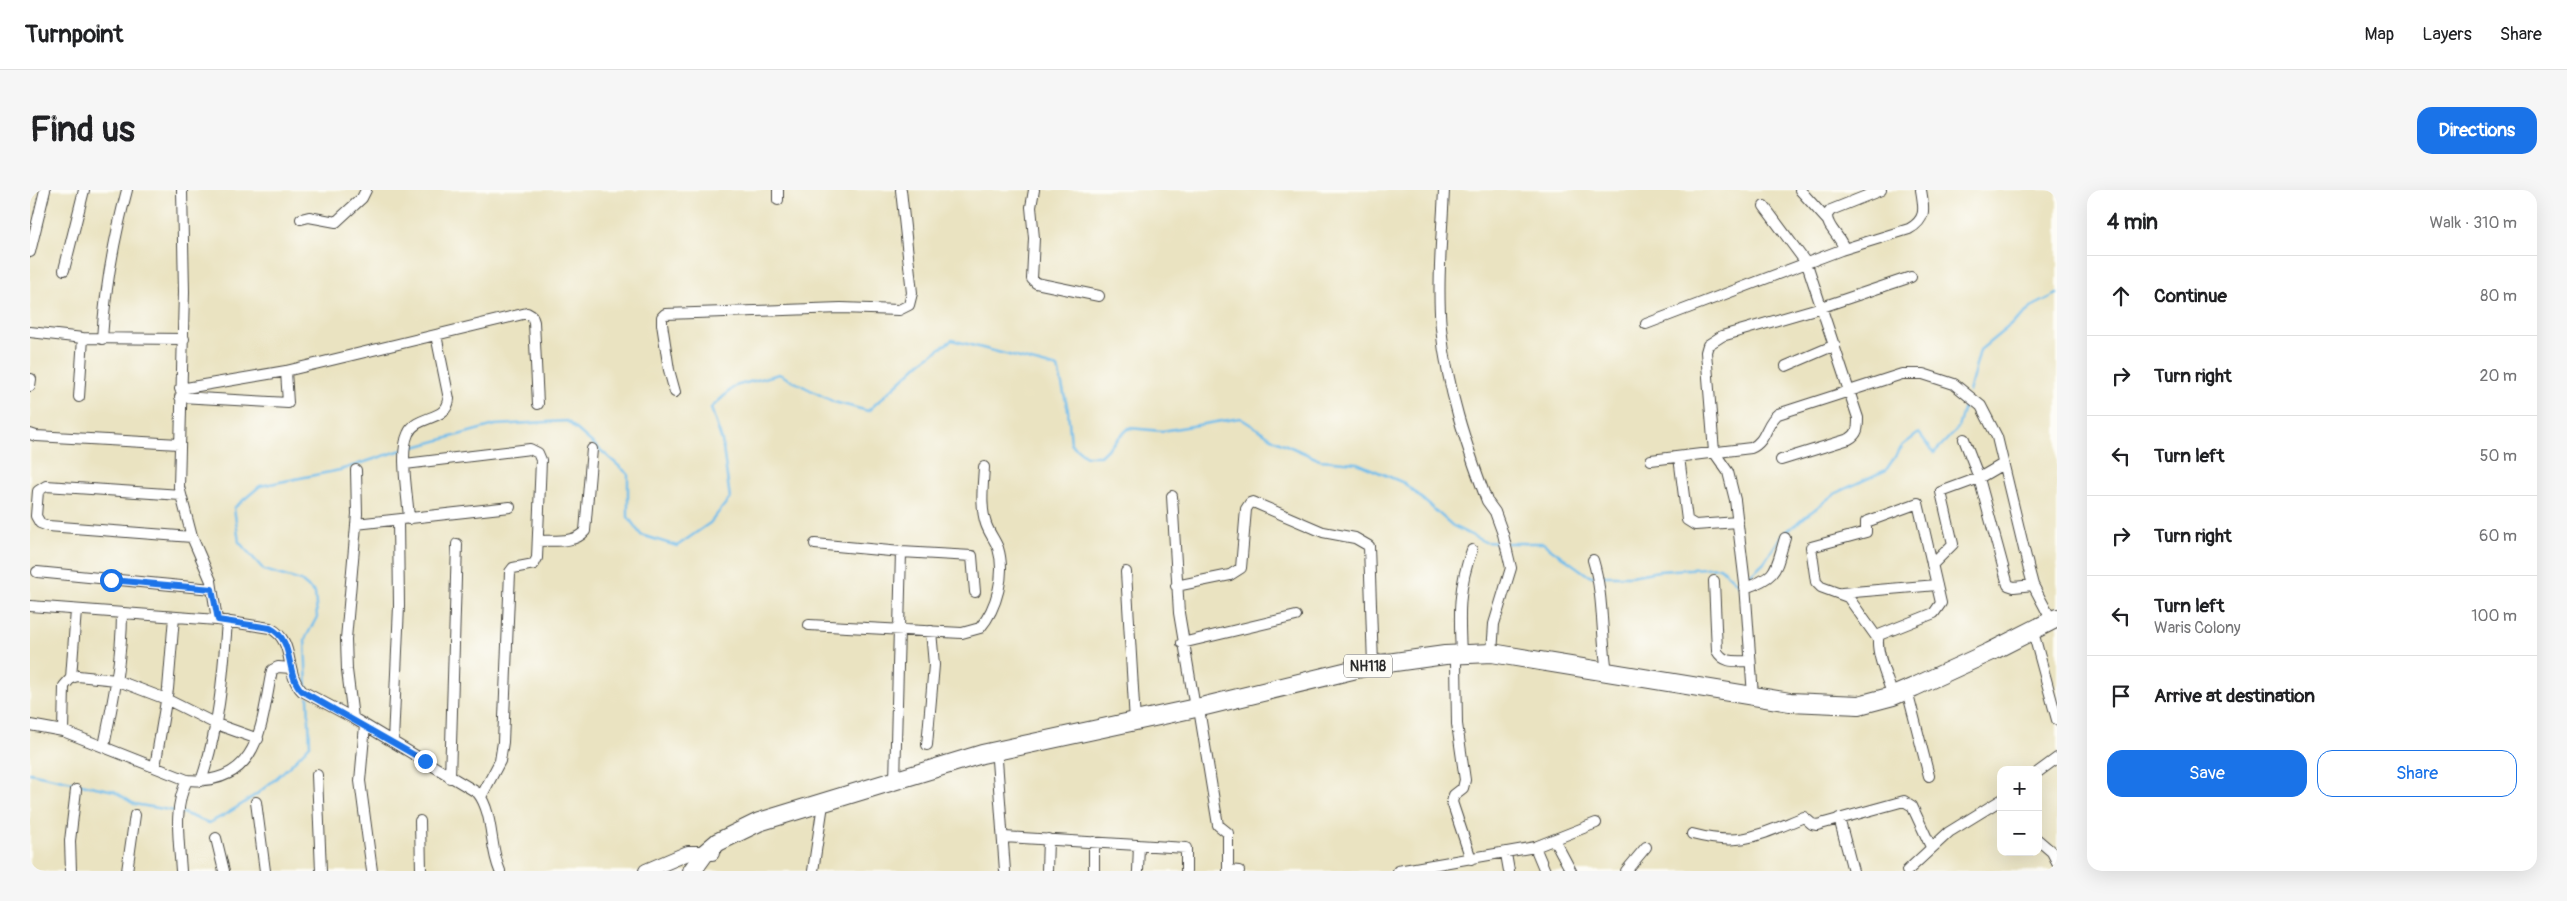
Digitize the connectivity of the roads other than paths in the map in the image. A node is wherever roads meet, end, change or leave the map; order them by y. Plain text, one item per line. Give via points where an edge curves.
1 (45, 190) edge
2 (84, 190) edge
3 (126, 190) edge
4 (182, 190) edge
5 (366, 190) edge
6 (901, 190) edge
7 (1034, 190) edge
8 (1444, 190) edge
9 (1800, 190) edge
10 (1881, 190) edge
11 (1921, 190) edge
12 (1764, 206) dead end
13 (301, 219) dead end
14 (1827, 220) junction
15 (1841, 250) junction
16 (30, 252) edge
17 (1807, 264) junction
18 (64, 270) dead end
19 (1911, 276) dead end
20 (1098, 296) dead end
21 (1822, 307) junction
22 (1646, 324) dead end
23 (30, 332) edge
24 (436, 335) junction
25 (83, 338) junction
26 (102, 339) junction
27 (184, 339) junction
28 (1835, 345) junction
29 (1786, 366) dead end
30 (286, 371) junction
31 (31, 379) edge
32 (30, 386) edge
33 (1850, 391) junction
34 (675, 392) dead end
35 (180, 393) junction
36 (79, 398) dead end
37 (538, 404) dead end
38 (30, 434) edge
39 (1964, 439) dead end
40 (179, 444) junction
41 (592, 449) dead end
42 (1714, 452) junction
43 (1679, 457) junction
44 (405, 459) junction
45 (1651, 460) dead end
46 (1781, 460) dead end
47 (2003, 464) junction
48 (984, 467) dead end
49 (356, 470) dead end
50 (1980, 478) junction
51 (181, 495) junction
52 (1172, 496) dead end
53 (510, 507) dead end
54 (404, 520) junction
55 (1738, 522) junction
56 (356, 524) junction
57 (192, 536) junction
58 (1785, 538) dead end
59 (538, 541) junction
60 (457, 544) dead end
61 (815, 544) dead end
62 (1472, 550) dead end
63 (901, 552) junction
64 (1593, 560) dead end
65 (1932, 565) junction
66 (37, 572) dead end
67 (1126, 572) dead end
68 (1714, 580) dead end
69 (1937, 585) junction
70 (2033, 585) junction
71 (1176, 586) junction
72 (1745, 586) junction
73 (212, 589) junction
74 (975, 592) dead end
75 (1842, 593) junction
76 (30, 606) edge
77 (76, 610) junction
78 (122, 613) junction
79 (1296, 616) dead end
80 (174, 617) junction
81 (222, 620) junction
82 (2055, 622) edge
83 (809, 625) dead end
84 (899, 629) junction
85 (931, 631) junction
86 (1878, 639) junction
87 (2035, 639) junction
88 (1182, 643) junction
89 (1492, 653) junction
90 (1459, 658) junction
91 (1750, 661) junction
92 (1373, 665) junction
93 (291, 668) junction
94 (1608, 672) junction
95 (71, 678) junction
96 (116, 680) junction
97 (1753, 696) junction
98 (1901, 697) junction
99 (166, 699) junction
100 (1198, 712) junction
101 (353, 718) junction
102 (2057, 720) edge
103 (1135, 722) junction
104 (216, 724) junction
105 (30, 725) edge
106 (366, 725) junction
107 (63, 731) junction
108 (258, 738) junction
109 (393, 742) junction
110 (927, 745) dead end
111 (104, 746) junction
112 (2057, 758) edge
113 (997, 760) junction
114 (155, 766) junction
115 (2042, 769) edge
116 (317, 775) dead end
117 (1929, 776) dead end
118 (450, 778) junction
119 (187, 780) junction
120 (895, 780) junction
121 (201, 781) junction
122 (76, 790) dead end
123 (481, 798) junction
124 (256, 802) dead end
125 (1997, 802) edge
126 (822, 811) junction
127 (135, 815) dead end
128 (1839, 818) junction
129 (420, 821) dead end
130 (1596, 823) dead end
131 (1692, 834) dead end
132 (1004, 837) junction
133 (216, 838) dead end
134 (1048, 839) junction
135 (1555, 841) junction
136 (1094, 842) junction
137 (2042, 843) edge
138 (1139, 845) junction
139 (1535, 847) junction
140 (1646, 847) dead end
141 (1931, 847) junction
142 (711, 853) junction
143 (1506, 854) junction
144 (1471, 860) junction
145 (2057, 862) edge
146 (71, 871) edge
147 (127, 871) edge
148 (181, 871) edge
149 (224, 871) edge
150 (265, 871) edge
151 (321, 871) edge
152 (372, 871) edge
153 (421, 871) edge
154 (500, 871) edge
155 (646, 871) edge
156 (692, 871) edge
157 (702, 871) edge
158 (813, 871) edge
159 (1005, 871) edge
160 (1047, 871) edge
161 (1094, 871) edge
162 (1138, 871) edge
163 (1186, 871) edge
164 (1228, 871) edge
165 (1239, 871) edge
166 (1398, 871) edge
167 (1509, 871) edge
168 (1545, 871) edge
169 (1571, 871) edge
170 (1626, 871) edge
171 (1853, 871) edge
172 (1907, 871) edge

1 - 16 street
2 - 18 street
3 - 26 street via 106,286
4 - 27 street
5 - 13 street via 362,198 336,222 309,217
6 - 34 street via 912,294 909,304 899,310 841,308 665,314 662,324
7 - 20 street via 1031,207 1034,238 1032,280
8 - 89 street via 1440,290 1446,366 1456,412 1487,501 1496,512 1511,568 1494,624
9 - 14 street
10 - 14 street via 1832,210 1827,214
11 - 15 street via 1924,214 1918,224
12 - 17 street
14 - 15 street via 1842,241
15 - 17 street
17 - 21 street
17 - 22 street
19 - 21 street
21 - 28 street
21 - 42 street via 1722,336 1708,345
23 - 25 street
24 - 30 street
24 - 37 street via 529,314 534,322
24 - 44 street via 449,405 442,412 414,424 406,440
25 - 26 street
25 - 36 street
26 - 27 street
27 - 35 street
28 - 29 street
28 - 33 street
30 - 35 street
30 - 35 street via 288,403
31 - 32 street
33 - 42 street via 1778,414 1763,440 1751,448
33 - 46 street via 1858,418 1855,435
33 - 47 street via 1912,373 1940,378 1960,388 1981,406 1996,437
35 - 40 street
38 - 40 street
39 - 50 street
40 - 51 street
41 - 59 street via 585,531 570,540
42 - 43 street
42 - 55 street via 1728,472
43 - 45 street
43 - 55 street via 1687,520 1695,525
44 - 54 street
44 - 59 street via 535,450 541,460
47 - 50 street
47 - 70 street
48 - 85 street via 983,510 1000,558 994,604 985,623 975,631
49 - 56 street
50 - 65 street via 1941,492 1953,544
50 - 70 street via 2008,585
51 - 57 street
51 - 57 street via 46,486 38,491 36,516 40,523 48,526
52 - 71 street
53 - 54 street
54 - 56 street
54 - 109 street
55 - 72 street
56 - 101 street via 346,639
57 - 73 street
58 - 72 street via 1775,571 1770,577
59 - 123 street via 536,562 513,568 510,572 503,742 500,761
60 - 118 street
61 - 63 street
62 - 90 street via 1460,588
63 - 74 street via 972,556
63 - 84 street
64 - 94 street via 1599,579 1602,644
65 - 69 street
65 - 75 street via 1918,503 1894,510 1866,522 1866,532 1811,547 1816,582 1821,587
66 - 73 street
67 - 103 street
68 - 91 street via 1719,656 1729,661
69 - 75 street
69 - 86 street via 1939,608 1934,613 1879,635
70 - 82 street
71 - 88 street
71 - 92 street via 1236,572 1242,563 1246,509 1253,502 1323,532 1355,538 1369,546
72 - 91 street
73 - 81 street
75 - 86 street
76 - 77 street
77 - 78 street
77 - 95 street
78 - 80 street
78 - 96 street
79 - 88 street
80 - 81 street
80 - 99 street
81 - 93 street via 277,632 286,644
81 - 104 street via 224,672
82 - 87 highway, NH118
82 - 98 highway, NH118
83 - 84 street
84 - 85 street
84 - 120 street
85 - 110 street via 934,665
86 - 98 street via 1879,653
87 - 98 highway, NH118
87 - 102 street
88 - 100 street
89 - 90 highway, NH118
89 - 94 highway, NH118
90 - 92 highway, NH118
90 - 98 highway, NH118 via 1513,663 1759,706 1816,712 1870,711
90 - 100 highway, NH118
90 - 144 street via 1457,724 1465,780 1452,802
91 - 97 street
92 - 100 highway, NH118
93 - 101 street via 302,691
93 - 108 street via 272,670
94 - 97 highway, NH118
95 - 96 street
95 - 107 street via 64,686
96 - 99 street
96 - 111 street
97 - 98 highway, NH118 via 1842,706
98 - 117 street
99 - 104 street
99 - 114 street
100 - 103 highway, NH118
100 - 113 highway, NH118
100 - 164 street via 1218,825 1228,833
101 - 106 street
103 - 120 highway, NH118 via 982,754
104 - 108 street
104 - 121 street
105 - 107 street
106 - 109 street
106 - 152 street via 360,781
107 - 111 street
108 - 121 street via 252,753 243,763 216,778
109 - 118 street
111 - 114 street
112 - 115 street
113 - 126 highway, NH118
113 - 132 street
114 - 119 street
116 - 151 street
118 - 123 street via 478,793
119 - 121 street
119 - 148 street via 177,816
120 - 142 highway, NH118 via 759,822 735,832
122 - 146 street via 70,841
123 - 154 street via 486,806 494,858
124 - 150 street
125 - 141 street
126 - 142 highway, NH118 via 752,833
126 - 158 street
127 - 147 street
128 - 131 street via 1814,825 1804,816 1771,831 1732,840 1715,840
128 - 141 street via 1897,801 1910,802
128 - 171 street
129 - 153 street
130 - 135 street
132 - 134 street
132 - 159 street
133 - 149 street
134 - 136 street
134 - 160 street
135 - 139 street
135 - 169 street
136 - 138 street
136 - 161 street
137 - 145 street
138 - 162 street
138 - 163 street via 1186,848
139 - 143 street
139 - 168 street
140 - 170 street
141 - 172 street
142 - 155 main road via 688,853
142 - 156 highway, NH118
142 - 157 highway, NH118
143 - 144 street
143 - 167 street
144 - 166 street
164 - 165 street

